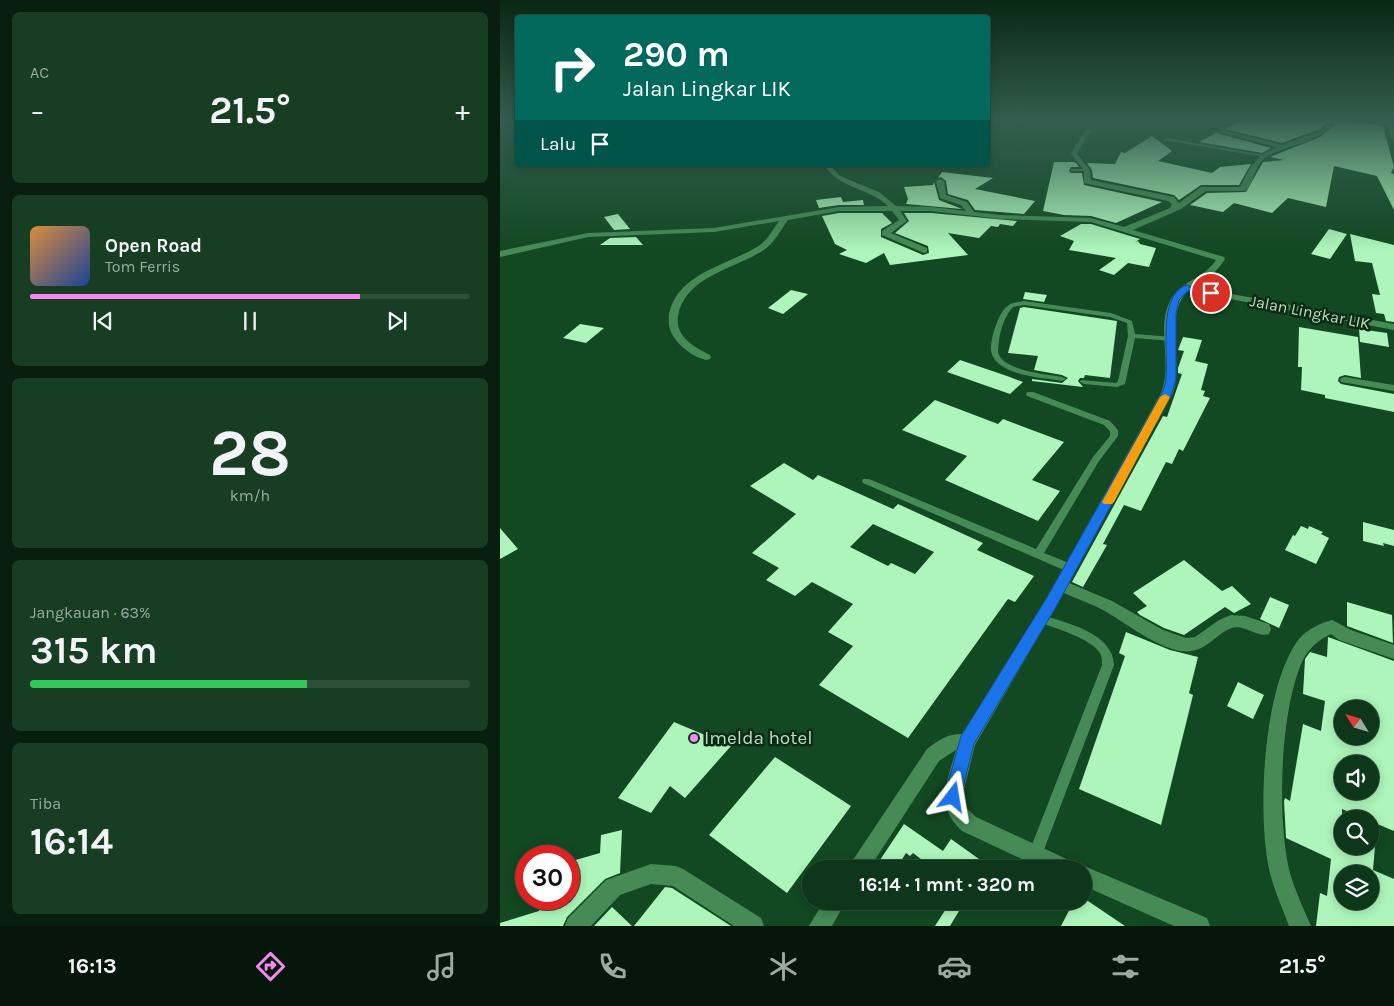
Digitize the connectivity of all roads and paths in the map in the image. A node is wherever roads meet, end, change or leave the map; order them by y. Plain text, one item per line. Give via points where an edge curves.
1 (1081, 163) edge
2 (1257, 163) edge
3 (829, 167) edge
4 (1074, 170) dead end
5 (1087, 170) junction
6 (940, 180) dead end
7 (895, 208) junction
8 (1172, 210) junction
9 (971, 213) junction
10 (786, 217) junction
11 (1127, 229) junction
12 (924, 250) dead end
13 (500, 254) edge
14 (1186, 288) junction
15 (1394, 327) edge
16 (1132, 336) junction
17 (1172, 339) junction
18 (706, 357) dead end
19 (1062, 379) dead end
20 (1345, 380) dead end
21 (1084, 382) dead end
22 (1394, 388) edge
23 (1030, 394) dead end
24 (866, 481) dead end
25 (1038, 554) junction
26 (1070, 568) junction
27 (1061, 586) junction
28 (1042, 619) junction
29 (1263, 630) dead end
30 (1394, 652) edge
31 (967, 742) junction
32 (1035, 856) junction
33 (863, 860) edge
34 (1045, 860) edge
35 (1092, 879) edge
36 (830, 910) edge
37 (576, 926) edge
38 (753, 926) edge
39 (820, 926) edge
40 (1199, 926) edge
41 (1300, 926) edge

1 - 5 street
2 - 8 street via 1242,189 1204,189
3 - 7 street via 838,178 882,197
4 - 5 lane
5 - 8 street via 1089,182 1171,200 1176,204
6 - 9 street via 943,196 967,204
7 - 9 street
7 - 10 street via 839,209
7 - 12 street via 903,221 885,233
8 - 11 street
9 - 11 street via 1086,219
10 - 13 street via 695,232 588,235
10 - 18 street via 767,244 698,281 679,298 673,311 673,328 679,339
11 - 14 street via 1221,259
14 - 15 street, Jalan Lingkar LIK
14 - 17 street via 1175,300
16 - 17 lane
16 - 19 lane via 1130,322 1111,315 1024,303 1011,306 1003,316 997,334 995,351 999,360 1018,370
16 - 21 lane via 1122,382 1117,385
17 - 26 street via 1171,379 1167,393
20 - 22 street
23 - 25 lane via 1107,423 1114,430 1114,436 1096,458
24 - 25 lane
25 - 26 lane
26 - 27 street
27 - 28 street
27 - 29 street via 1185,645 1197,644 1228,622 1245,622
28 - 31 street
28 - 32 lane via 1097,643 1106,652 1108,665
30 - 41 street via 1345,635 1332,626 1305,642 1296,658 1281,713 1272,799 1279,869
31 - 32 street via 953,797 958,814 968,824
31 - 33 street via 951,742 933,755
32 - 34 street
35 - 40 street
36 - 39 street
37 - 38 street via 613,887 651,874 676,876

